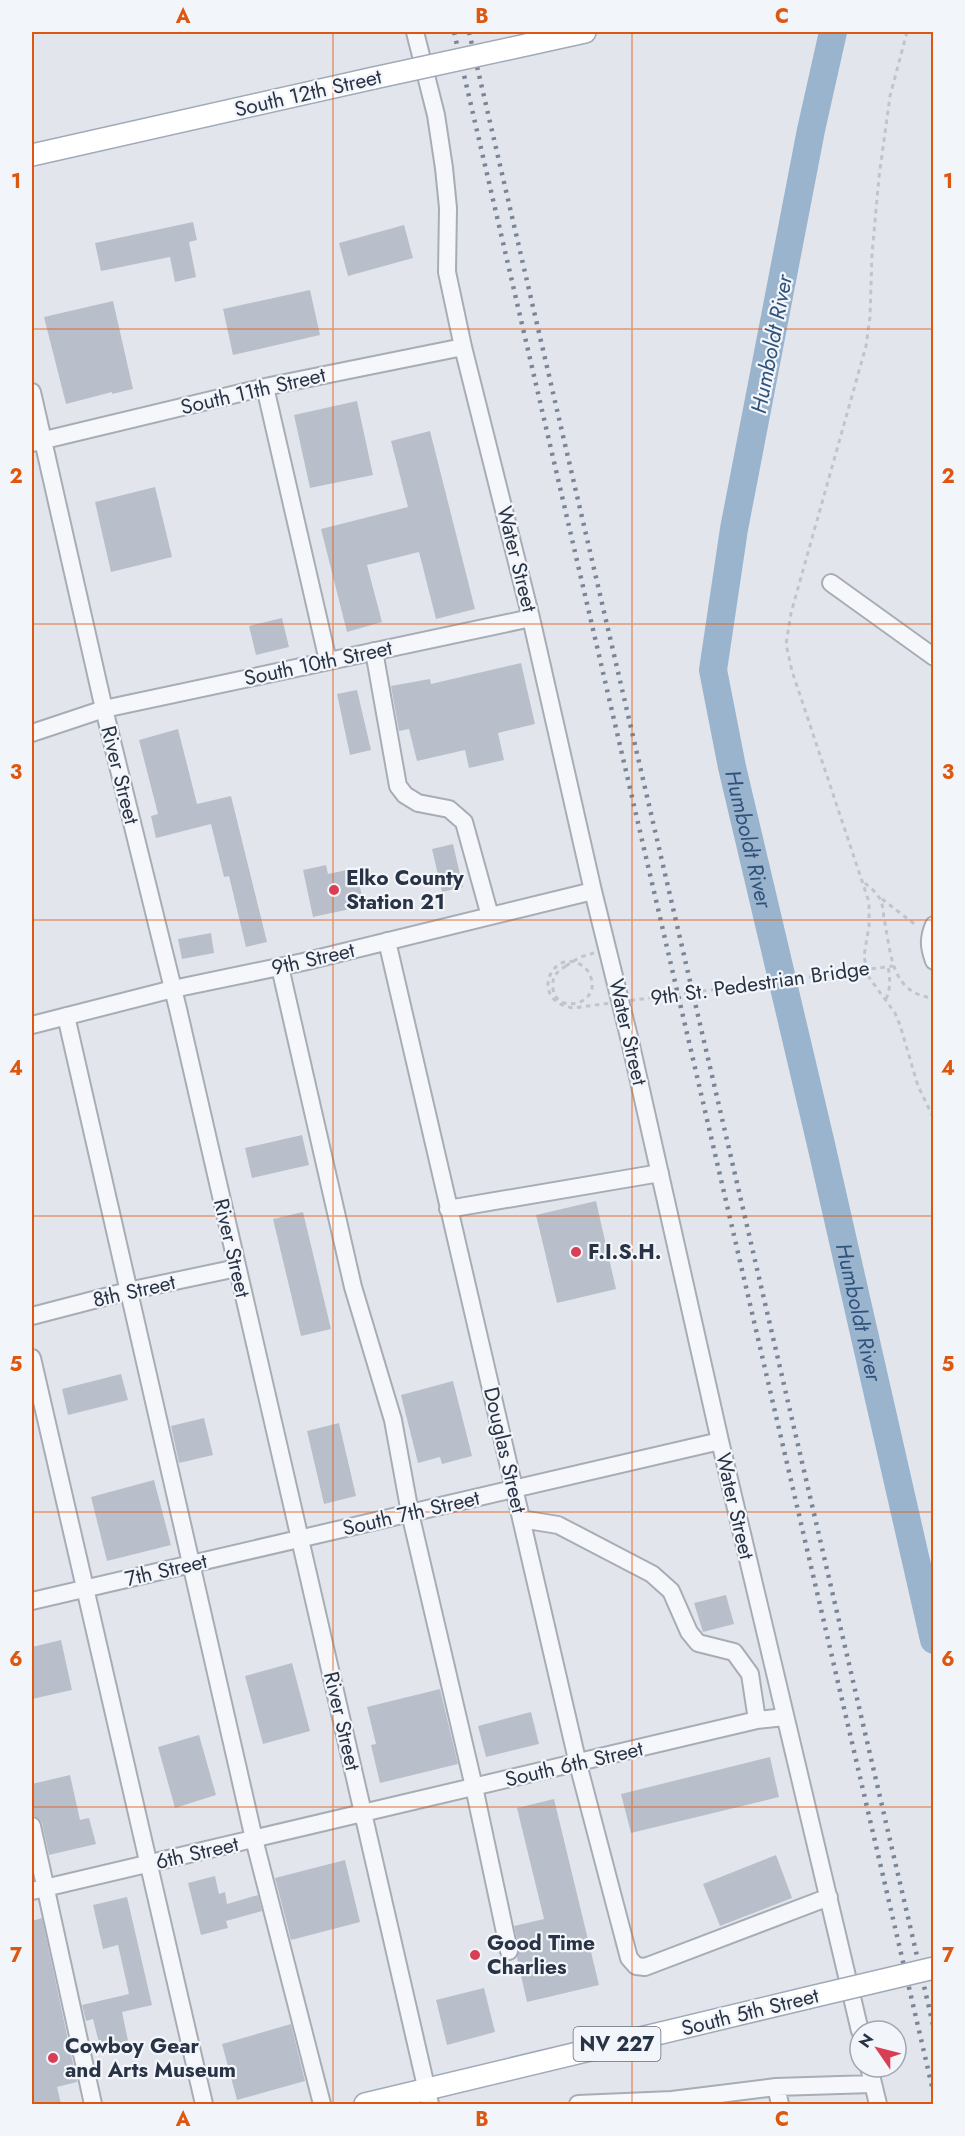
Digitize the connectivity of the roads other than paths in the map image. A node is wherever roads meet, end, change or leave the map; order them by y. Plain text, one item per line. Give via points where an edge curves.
1 (415, 32) edge
2 (585, 32) edge
3 (32, 155) edge
4 (463, 347) junction
5 (265, 387) junction
6 (32, 392) edge
7 (37, 441) edge
8 (831, 583) dead end
9 (531, 618) junction
10 (374, 651) junction
11 (933, 657) edge
12 (328, 661) junction
13 (104, 709) junction
14 (32, 733) edge
15 (593, 891) junction
16 (490, 916) junction
17 (931, 930) edge
18 (387, 941) junction
19 (933, 961) edge
20 (280, 967) junction
21 (173, 989) junction
22 (66, 1016) junction
23 (32, 1024) edge
24 (660, 1173) junction
25 (448, 1209) junction
26 (237, 1268) junction
27 (128, 1291) junction
28 (32, 1316) edge
29 (32, 1358) edge
30 (720, 1441) junction
31 (513, 1489) junction
32 (410, 1513) junction
33 (521, 1519) junction
34 (300, 1539) junction
35 (192, 1564) junction
36 (85, 1589) junction
37 (32, 1601) edge
38 (785, 1716) junction
39 (757, 1720) junction
40 (578, 1764) junction
41 (474, 1787) junction
42 (363, 1814) junction
43 (32, 1826) edge
44 (254, 1839) junction
45 (149, 1864) junction
46 (38, 1889) edge
47 (829, 1897) junction
48 (508, 1951) dead end
49 (933, 1968) edge
50 (857, 2019) edge
51 (848, 2078) edge
52 (872, 2079) edge
53 (776, 2087) junction
54 (428, 2097) edge
55 (673, 2102) edge
56 (93, 2104) edge
57 (204, 2104) edge
58 (322, 2104) edge
59 (365, 2104) edge
60 (578, 2104) edge
61 (780, 2104) edge
62 (878, 2104) edge

1 - 4 street, Water Street via 436,115 448,208 447,272
2 - 3 main road, South 12th Street, bridge
4 - 5 street, South 11th Street
4 - 9 street, Water Street
5 - 7 street, South 11th Street
5 - 12 street
6 - 7 street, River Street
7 - 13 street, River Street
8 - 11 street
9 - 10 street, South 10th Street
9 - 15 street, Water Street
10 - 12 street, South 10th Street
10 - 16 street via 398,786 418,803 449,808 464,822
12 - 13 street, South 10th Street
13 - 14 street, South 10th Street
13 - 21 street, River Street
15 - 16 street, 9th Street
15 - 24 street, Water Street
16 - 18 street, 9th Street
17 - 19 street via 928,945
18 - 20 street, 9th Street
18 - 25 street, Douglas Street
20 - 21 street, 9th Street
20 - 32 street via 353,1287 393,1420
21 - 22 street, 9th Street
21 - 26 street, River Street
22 - 23 street, 9th Street
22 - 27 street
24 - 25 street
24 - 30 street, Water Street
25 - 31 street, Douglas Street
26 - 27 street, 8th Street
26 - 34 street, River Street
27 - 28 street, 8th Street
27 - 35 street
29 - 36 street
30 - 31 street, South 7th Street
30 - 38 street, Water Street
31 - 32 street, South 7th Street
31 - 33 street, Douglas Street
32 - 34 street, South 7th Street
32 - 41 street
33 - 39 street via 558,1525 652,1574 671,1591 688,1632 698,1643 734,1652 750,1674
33 - 40 street, Douglas Street
34 - 35 street, 7th Street
34 - 42 street, River Street
35 - 36 street, 7th Street
35 - 44 street
36 - 37 street, 7th Street
36 - 45 street
38 - 39 street, South 6th Street
38 - 47 street, Water Street
39 - 40 street, South 6th Street
40 - 41 street, South 6th Street
40 - 47 street, Douglas Street via 629,1958 636,1966 645,1967
41 - 42 street, South 6th Street
41 - 48 street
42 - 44 street, 6th Street
42 - 54 street, River Street
43 - 46 street
44 - 45 street, 6th Street
44 - 58 street
45 - 46 street, 6th Street
45 - 57 street
46 - 56 street
47 - 50 street, Water Street
49 - 54 main road, South 5th Street / NV 227, bridge
51 - 53 street
52 - 62 street
53 - 55 street
53 - 61 street
54 - 59 main road, NV 227
55 - 60 street

